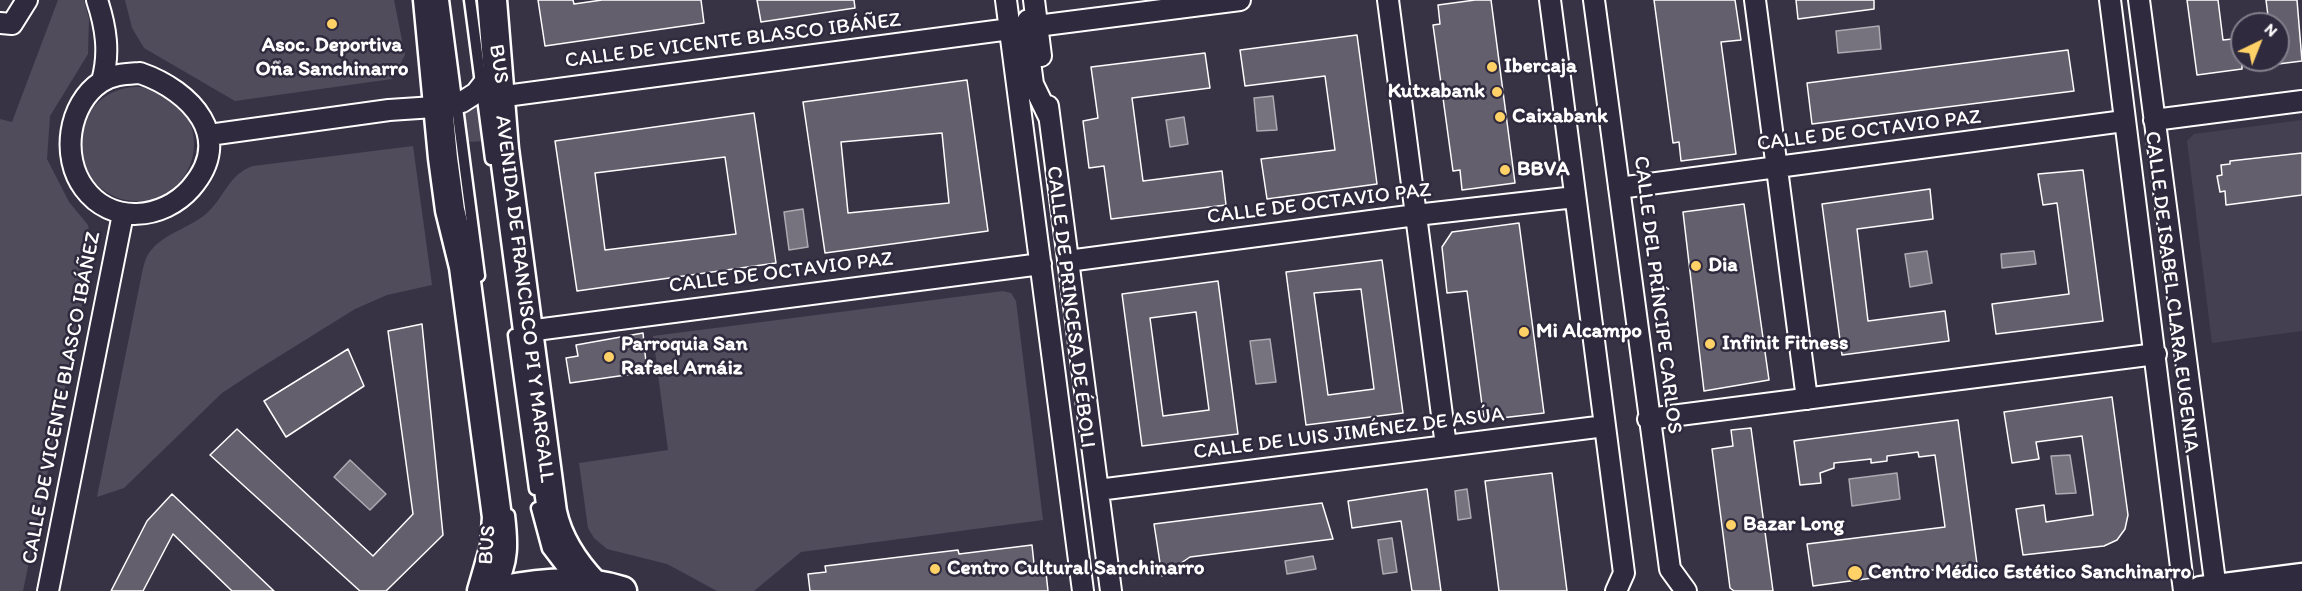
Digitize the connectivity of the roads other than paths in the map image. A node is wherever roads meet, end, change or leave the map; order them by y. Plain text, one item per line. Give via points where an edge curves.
1 (27, 0) edge
2 (97, 0) edge
3 (429, 0) edge
4 (443, 0) edge
5 (470, 0) edge
6 (492, 0) edge
7 (1006, 0) edge
8 (1019, 0) edge
9 (1034, 0) edge
10 (1240, 0) edge
11 (1388, 0) edge
12 (1550, 0) edge
13 (1594, 0) edge
14 (1755, 0) edge
15 (2110, 0) edge
16 (2139, 0) edge
17 (0, 22) edge
18 (1037, 26) junction
19 (1010, 29) junction
20 (102, 81) junction
21 (492, 84) junction
22 (2302, 101) edge
23 (447, 105) junction
24 (1049, 117) junction
25 (2154, 120) junction
26 (2124, 121) junction
27 (209, 135) junction
28 (1777, 167) junction
29 (493, 173) dead end
30 (1619, 188) junction
31 (1575, 197) junction
32 (123, 213) junction
33 (1416, 215) junction
34 (1068, 261) junction
35 (1041, 264) junction
36 (481, 290) dead end
37 (520, 326) junction
38 (2156, 354) junction
39 (1807, 399) junction
40 (1648, 420) junction
41 (1605, 426) junction
42 (1446, 446) junction
43 (1098, 490) junction
44 (508, 505) dead end
45 (2302, 578) edge
46 (586, 585) junction
47 (2209, 590) edge
48 (48, 591) edge
49 (482, 591) edge
50 (496, 591) edge
51 (501, 591) edge
52 (622, 591) edge
53 (1083, 591) edge
54 (1111, 591) edge
55 (1616, 591) edge
56 (1686, 591) edge
57 (2184, 591) edge

1 - 17 street via 12,24
2 - 20 street via 107,36
3 - 23 street via 436,65
4 - 23 lane
5 - 21 lane, BUS
6 - 21 street, AVENIDA DE FRANCISCO PI Y MARGALL
7 - 19 street, CALLE DE PRINCESA DE ÉBOLI
8 - 18 street via 1020,15
9 - 18 street, CALLE DE PRINCESA DE ÉBOLI
10 - 18 street
11 - 33 street
12 - 31 street
13 - 30 street, CALLE DEL PRÍNCIPE CARLOS
14 - 28 street
15 - 26 street, CALLE DE ISABEL CLARA EUGENIA
16 - 25 street, CALLE DE ISABEL CLARA EUGENIA
18 - 24 street, CALLE DE PRINCESA DE ÉBOLI
19 - 21 street, CALLE DE VICENTE BLASCO IBÁÑEZ
19 - 24 street, CALLE DE PRINCESA DE ÉBOLI via 1027,39 1033,84
19 - 35 street, CALLE DE PRINCESA DE ÉBOLI
20 - 27 street via 120,74 140,73 160,79 194,107
20 - 32 street via 84,100 72,123 70,146 84,188 100,204
21 - 23 street
21 - 29 lane, BUS
21 - 37 street, AVENIDA DE FRANCISCO PI Y MARGALL
22 - 25 street
23 - 27 street
23 - 36 lane
23 - 49 street via 449,200 464,267 497,517 495,546
24 - 34 street, CALLE DE PRINCESA DE ÉBOLI
25 - 47 street, CALLE DE ISABEL CLARA EUGENIA
26 - 28 street, CALLE DE OCTAVIO PAZ
26 - 38 street, CALLE DE ISABEL CLARA EUGENIA
27 - 32 street via 210,154 202,175 187,193 146,215
28 - 30 street, CALLE DE OCTAVIO PAZ
28 - 39 street
30 - 40 street, CALLE DEL PRÍNCIPE CARLOS
31 - 33 street, CALLE DE OCTAVIO PAZ
31 - 41 street
32 - 48 street, CALLE DE VICENTE BLASCO IBÁÑEZ
33 - 34 street, CALLE DE OCTAVIO PAZ
33 - 42 street
34 - 43 street, CALLE DE PRINCESA DE ÉBOLI
35 - 37 street, CALLE DE OCTAVIO PAZ
35 - 53 street, CALLE DE PRINCESA DE ÉBOLI
37 - 46 street, AVENIDA DE FRANCISCO PI Y MARGALL via 555,527
38 - 39 street
38 - 57 street, CALLE DE ISABEL CLARA EUGENIA
39 - 40 street
40 - 56 street, CALLE DEL PRÍNCIPE CARLOS via 1670,569
41 - 42 street, CALLE DE LUIS JIMÉNEZ DE ASÚA
41 - 55 street via 1624,573
42 - 43 street, CALLE DE LUIS JIMÉNEZ DE ASÚA
43 - 54 street, CALLE DE PRINCESA DE ÉBOLI
44 - 50 lane, BUS via 511,554 508,570
45 - 47 street
46 - 51 street via 528,585
46 - 52 street

